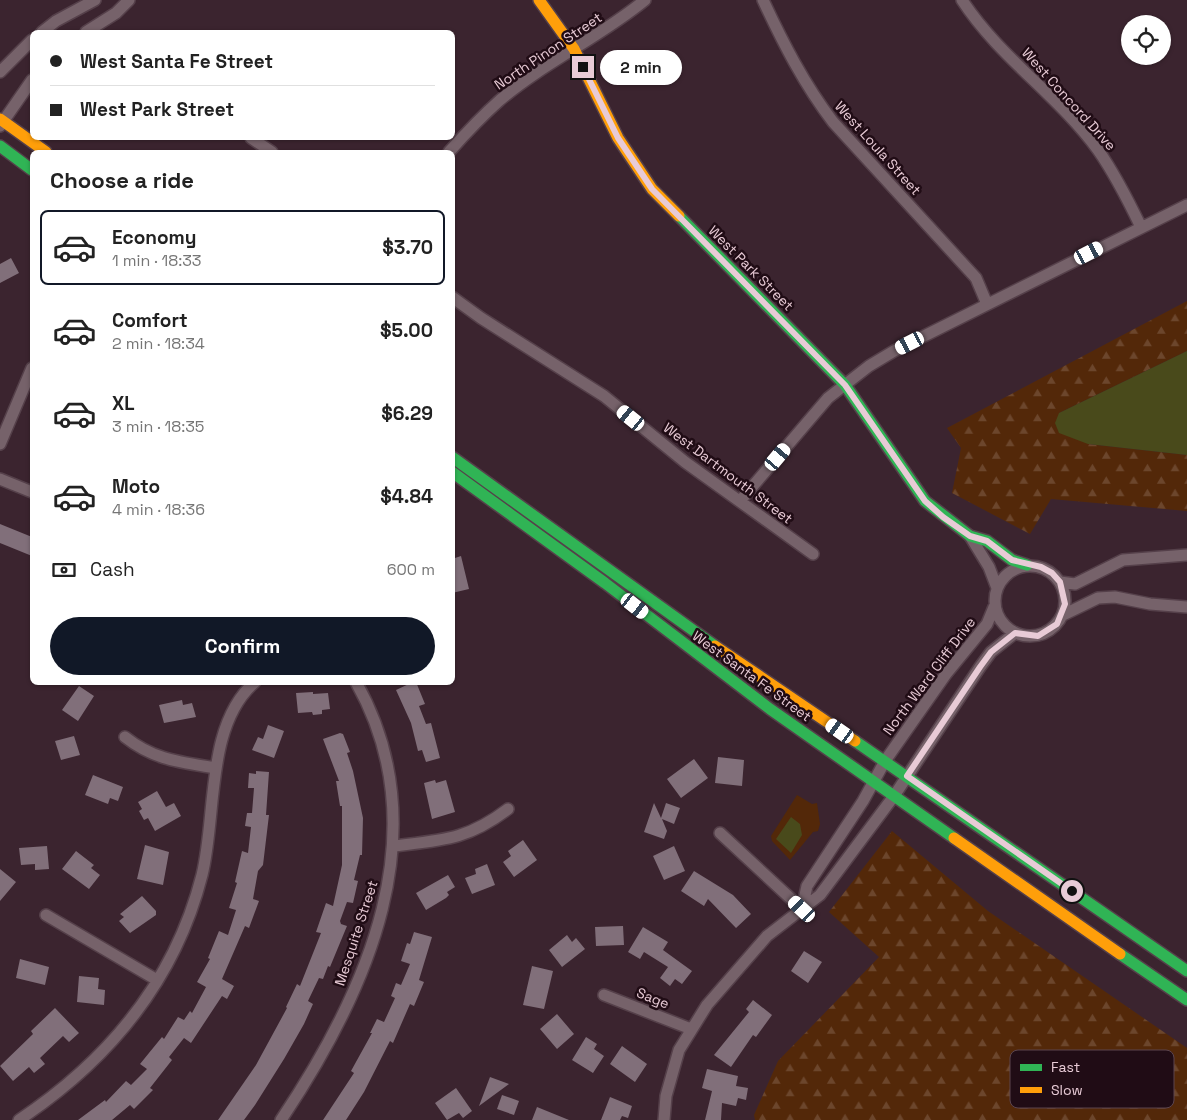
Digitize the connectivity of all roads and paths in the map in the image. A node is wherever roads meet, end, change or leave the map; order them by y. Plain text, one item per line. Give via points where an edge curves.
1 (95, 0) edge
2 (129, 0) edge
3 (539, 0) edge
4 (645, 0) edge
5 (763, 0) edge
6 (962, 0) edge
7 (45, 30) edge
8 (89, 30) edge
9 (30, 42) edge
10 (574, 49) junction
11 (0, 72) edge
12 (30, 83) edge
13 (1, 122) edge
14 (254, 140) edge
15 (0, 146) edge
16 (43, 150) edge
17 (269, 150) edge
18 (451, 150) edge
19 (30, 168) edge
20 (1187, 204) edge
21 (1141, 227) junction
22 (455, 299) edge
23 (987, 304) junction
24 (30, 373) edge
25 (845, 385) junction
26 (0, 444) edge
27 (455, 459) edge
28 (455, 474) edge
29 (0, 479) edge
30 (30, 491) edge
31 (740, 501) junction
32 (970, 536) junction
33 (813, 554) dead end
34 (1187, 555) edge
35 (1027, 565) junction
36 (1060, 582) junction
37 (997, 588) junction
38 (994, 607) junction
39 (1187, 607) edge
40 (1062, 615) junction
41 (1015, 633) junction
42 (253, 685) edge
43 (357, 685) edge
44 (125, 737) dead end
45 (885, 761) junction
46 (216, 768) junction
47 (907, 776) junction
48 (873, 781) junction
49 (894, 796) junction
50 (508, 809) dead end
51 (720, 833) dead end
52 (393, 846) junction
53 (802, 909) junction
54 (46, 915) dead end
55 (1187, 971) edge
56 (157, 980) junction
57 (604, 995) dead end
58 (1187, 1000) edge
59 (691, 1029) junction
60 (19, 1120) edge
61 (281, 1120) edge
62 (664, 1120) edge

1 - 7 street
2 - 8 street via 116,13
3 - 10 street, West Park Street
4 - 10 street, North Pinon Street via 617,23
5 - 23 street, West Loula Street via 790,58 814,97 833,122 971,272
6 - 21 street, West Concord Drive via 989,35 1097,148
9 - 11 street
10 - 18 street, North Pinon Street via 501,100
10 - 25 street, West Park Street via 618,138 652,189
12 - 13 street
13 - 16 street
14 - 17 street
15 - 19 street
20 - 21 street
21 - 23 street
22 - 31 street, West Dartmouth Street via 604,396 684,462
23 - 25 street via 894,351
24 - 26 street
25 - 31 street via 828,398
25 - 32 street, West Park Street via 925,501
27 - 45 street, West Santa Fe Street via 680,623
28 - 48 street, West Santa Fe Street via 606,583 762,703
29 - 30 street
31 - 33 street, West Dartmouth Street
32 - 35 street, West Park Street via 987,541 1012,560
32 - 37 street, West Park Street via 989,567
34 - 36 street via 1123,560 1075,584
35 - 36 street via 1041,567
35 - 37 street via 1006,573
36 - 40 street via 1065,604
37 - 38 street
38 - 41 street via 1006,627
38 - 45 street, North Ward Cliff Drive via 987,624 941,681
39 - 40 street via 1115,597 1098,598
40 - 41 street via 1057,624 1043,634 1026,636
41 - 47 street via 991,652
42 - 46 street via 229,718 220,740
43 - 52 street, Mesquite Street via 377,727 386,757 395,813
44 - 46 street via 154,756
45 - 47 street, West Santa Fe Street
45 - 48 street, North Ward Cliff Drive
46 - 56 street via 210,832 198,889 177,944
47 - 49 street
47 - 55 street, West Santa Fe Street
48 - 49 street, West Santa Fe Street
48 - 53 street, North Ward Cliff Drive via 807,886
49 - 53 street via 820,896
49 - 58 street, West Santa Fe Street
50 - 52 street via 486,826 466,835
51 - 53 street
52 - 61 street, Mesquite Street via 384,904 353,994 311,1076
53 - 59 street via 767,936 706,1006
54 - 56 street
56 - 60 street via 138,1012 108,1048 50,1099
57 - 59 street, Sage
59 - 62 street via 672,1071

